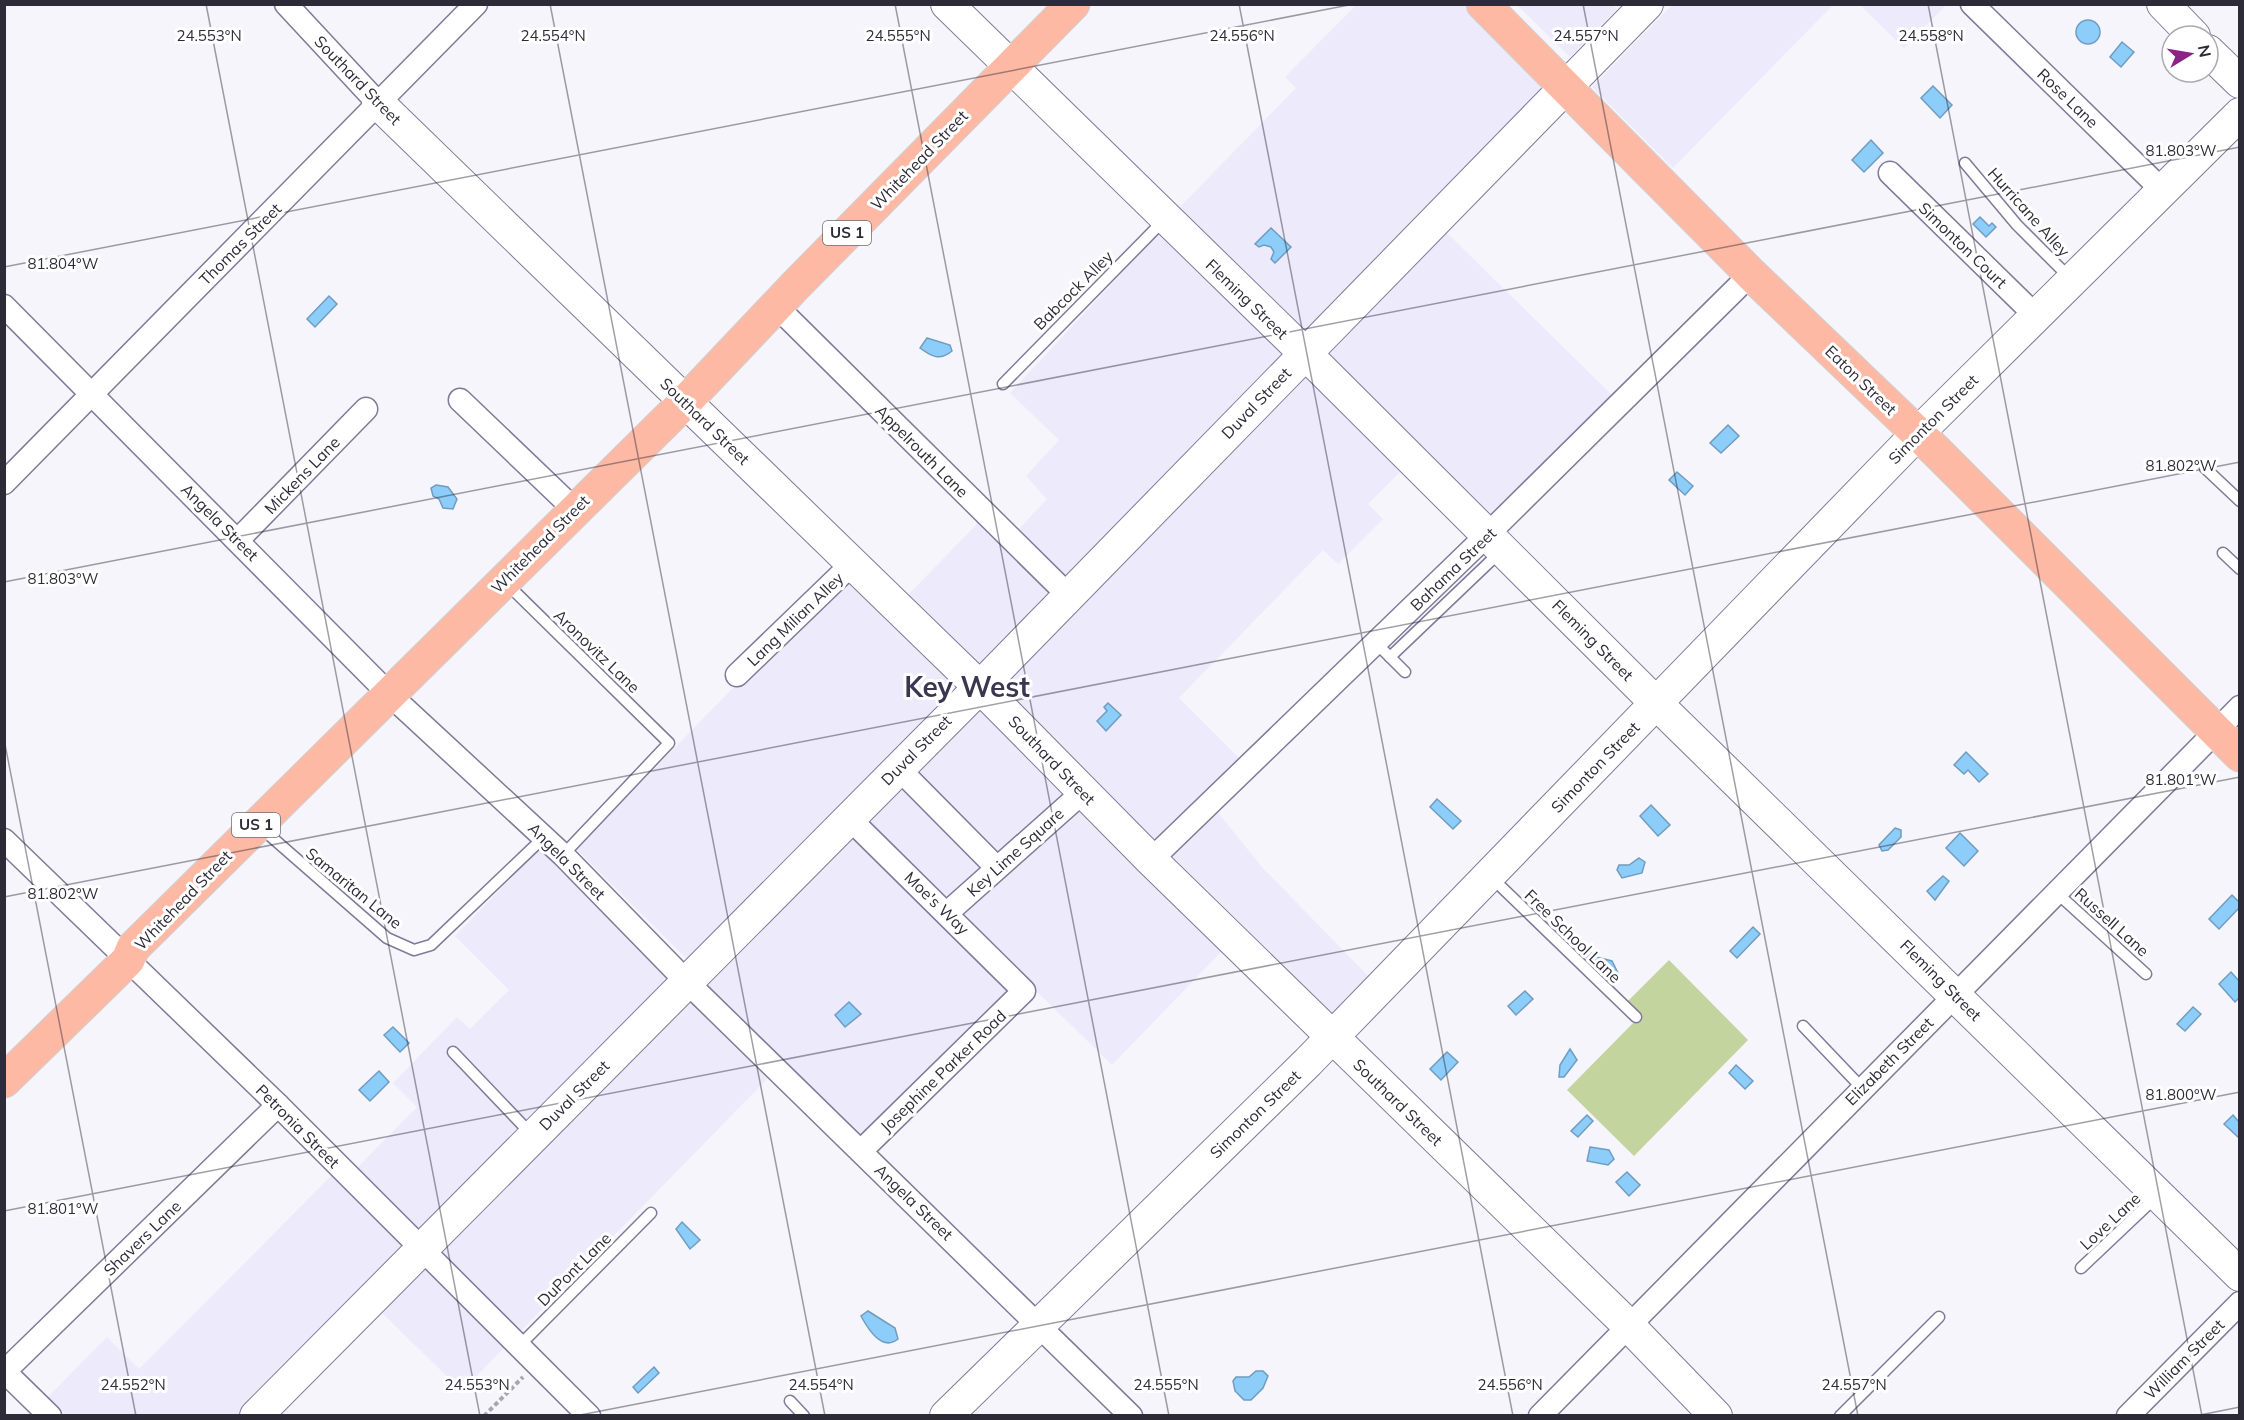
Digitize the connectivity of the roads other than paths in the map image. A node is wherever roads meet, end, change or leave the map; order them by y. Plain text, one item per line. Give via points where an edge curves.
1 (286, 4) edge
2 (476, 4) edge
3 (947, 4) edge
4 (1073, 4) edge
5 (1484, 4) edge
6 (1647, 4) edge
7 (1972, 4) edge
8 (2163, 4) edge
9 (2182, 24) edge
10 (2220, 63) edge
11 (1010, 67) junction
12 (2240, 82) edge
13 (1567, 87) junction
14 (378, 103) junction
15 (2240, 114) edge
16 (1965, 163) dead end
17 (1890, 173) dead end
18 (2163, 191) junction
19 (1165, 219) junction
20 (1751, 274) junction
21 (2072, 280) junction
22 (4, 306) edge
23 (776, 306) junction
24 (2036, 316) junction
25 (1304, 354) junction
26 (1003, 384) dead end
27 (93, 393) junction
28 (460, 400) dead end
29 (686, 401) junction
30 (366, 409) dead end
31 (1918, 433) junction
32 (2205, 468) dead end
33 (4, 483) edge
34 (2240, 501) edge
35 (575, 510) junction
36 (238, 540) junction
37 (1495, 543) junction
38 (2223, 553) dead end
39 (852, 564) junction
40 (2240, 569) edge
41 (503, 581) junction
42 (1069, 596) junction
43 (1383, 650) junction
44 (1405, 672) dead end
45 (737, 675) dead end
46 (979, 688) junction
47 (389, 694) junction
48 (1657, 704) junction
49 (2240, 707) edge
50 (2216, 731) junction
51 (2240, 755) edge
52 (898, 768) junction
53 (1083, 792) junction
54 (848, 817) junction
55 (257, 824) junction
56 (544, 837) junction
57 (4, 840) edge
58 (563, 855) junction
59 (1151, 860) junction
60 (997, 868) junction
61 (1490, 875) junction
62 (2058, 894) junction
63 (947, 913) junction
64 (128, 960) junction
65 (2146, 974) dead end
66 (687, 982) junction
67 (1024, 991) joint
68 (1955, 994) junction
69 (1635, 1017) dead end
70 (1803, 1026) dead end
71 (1332, 1038) junction
72 (453, 1053) dead end
73 (4, 1081) edge
74 (1862, 1088) junction
75 (278, 1105) junction
76 (533, 1136) junction
77 (861, 1151) junction
78 (2159, 1195) junction
79 (651, 1213) dead end
80 (420, 1250) junction
81 (2081, 1268) dead end
82 (2240, 1275) edge
83 (2240, 1303) edge
84 (1939, 1317) dead end
85 (1039, 1323) junction
86 (1628, 1325) junction
87 (519, 1346) junction
88 (5, 1371) edge
89 (790, 1401) dead end
90 (50, 1416) edge
91 (256, 1416) edge
92 (589, 1416) edge
93 (804, 1416) edge
94 (946, 1416) edge
95 (1131, 1416) edge
96 (1540, 1416) edge
97 (1716, 1416) edge
98 (1840, 1416) edge
99 (2128, 1416) edge

1 - 14 street, Southard Street
2 - 14 street, Thomas Street
3 - 11 street, Fleming Street
4 - 11 main road, Whitehead Street
5 - 13 main road, Eaton Street
6 - 13 street, Duval Street
7 - 18 street, Rose Lane
8 - 9 street
10 - 12 street
11 - 19 street, Fleming Street
11 - 23 main road, Whitehead Street / US 1
13 - 20 main road, Eaton Street
13 - 25 street, Duval Street
14 - 27 street, Thomas Street
14 - 29 street, Southard Street
15 - 18 street, Simonton Street
16 - 21 lane, Hurricane Alley via 2017,225
17 - 24 street, Simonton Court
18 - 21 street, Simonton Street
19 - 25 street, Fleming Street
19 - 26 lane, Babcock Alley
20 - 31 main road, Eaton Street
20 - 37 street, Bahama Street
21 - 24 street, Simonton Street
22 - 27 street, Angela Street
23 - 29 main road, Whitehead Street / US 1
23 - 42 street, Appelrouth Lane
24 - 31 street, Simonton Street
25 - 37 street, Fleming Street
25 - 42 street, Duval Street
27 - 33 street, Thomas Street
27 - 36 street, Angela Street
28 - 35 street
29 - 35 main road, Whitehead Street / US 1
29 - 39 street, Southard Street
30 - 36 street, Mickens Lane
31 - 48 street, Simonton Street
31 - 50 main road, Eaton Street
32 - 34 lane
35 - 41 main road, Whitehead Street / US 1
36 - 47 street, Angela Street
37 - 43 street, Bahama Street
37 - 48 street, Fleming Street
38 - 40 lane
39 - 45 street, Lang Milian Alley
39 - 46 street, Southard Street
41 - 47 main road, Whitehead Street / US 1
41 - 58 lane, Aronovitz Lane via 669,743
42 - 46 street, Duval Street
43 - 44 lane
43 - 59 street, Bahama Street
46 - 52 street, Duval Street
46 - 53 street, Southard Street
47 - 55 main road, Whitehead Street / US 1
47 - 56 street, Angela Street
48 - 61 street, Simonton Street
48 - 68 street, Fleming Street
49 - 50 street, Elizabeth Street
50 - 51 main road, Eaton Street
50 - 62 street, Elizabeth Street
52 - 54 street, Duval Street
52 - 60 street
53 - 59 street, Southard Street
53 - 60 street, Key Lime Square
54 - 63 street, Moe's Way
54 - 66 street, Duval Street
55 - 56 lane, Samaritan Lane via 387,938 414,950 430,945
55 - 64 main road, Whitehead Street / US 1 via 133,948
56 - 58 street, Angela Street
57 - 64 street, Petronia Street
58 - 66 street, Angela Street
59 - 71 street, Southard Street
60 - 63 street, Key Lime Square
61 - 69 lane, Free School Lane
61 - 71 street, Simonton Street
62 - 65 lane, Russell Lane
62 - 68 street, Elizabeth Street
63 - 67 street, Moe's Way
64 - 73 main road, Whitehead Street / US 1
64 - 75 street, Petronia Street
66 - 76 street, Duval Street
66 - 77 street, Angela Street
67 - 77 street, Josephine Parker Road
68 - 74 street, Elizabeth Street
68 - 78 street, Fleming Street
70 - 74 lane
71 - 85 street, Simonton Street
71 - 86 street, Southard Street
72 - 76 lane
74 - 86 street, Elizabeth Street
75 - 80 street, Petronia Street
75 - 88 street, Shavers Lane
76 - 80 street, Duval Street
77 - 85 street, Angela Street
78 - 81 lane, Love Lane
78 - 82 street, Fleming Street
79 - 87 lane, DuPont Lane
80 - 87 street, Petronia Street
80 - 91 street, Duval Street
83 - 99 street, William Street
84 - 98 lane
85 - 94 street, Simonton Street
85 - 95 street, Angela Street
86 - 96 street, Elizabeth Street
86 - 97 street, Southard Street
87 - 92 street, Petronia Street
88 - 90 street
89 - 93 lane

